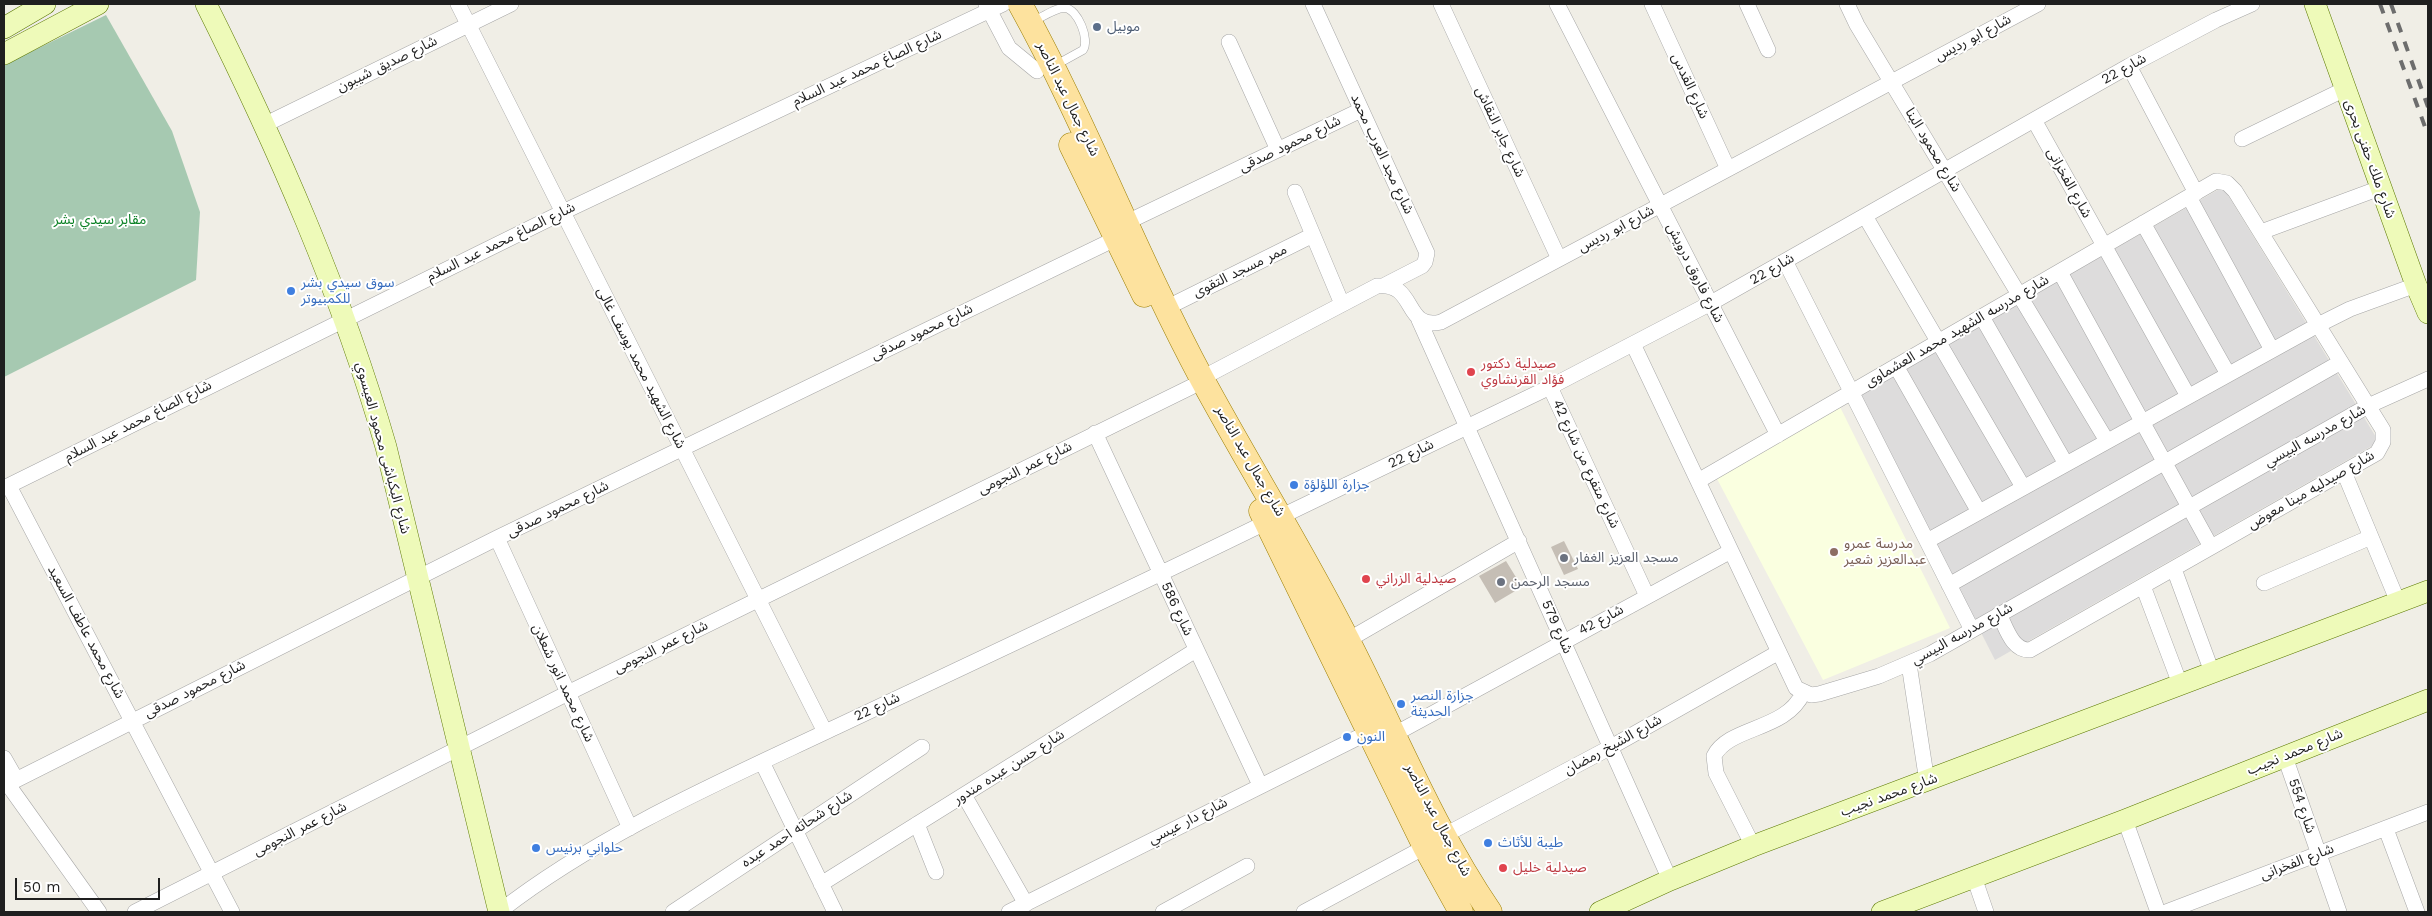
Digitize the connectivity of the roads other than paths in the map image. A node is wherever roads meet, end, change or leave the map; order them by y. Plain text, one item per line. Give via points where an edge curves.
1 (45, 4) edge
2 (98, 4) edge
3 (206, 4) edge
4 (458, 4) edge
5 (511, 4) edge
6 (1313, 4) edge
7 (1441, 4) edge
8 (1557, 4) edge
9 (1652, 4) edge
10 (1747, 4) edge
11 (1847, 4) edge
12 (2038, 4) edge
13 (2252, 4) edge
14 (2315, 4) edge
15 (995, 5) edge
16 (1027, 10) edge
17 (468, 24) junction
18 (4, 28) edge
19 (1229, 42) dead end
20 (1768, 50) dead end
21 (4, 54) edge
22 (2129, 66) junction
23 (1045, 69) junction
24 (1892, 82) junction
25 (2345, 89) junction
26 (1362, 110) junction
27 (2034, 120) junction
28 (264, 125) junction
29 (2242, 139) dead end
30 (1278, 150) junction
31 (1728, 169) junction
32 (1946, 170) junction
33 (2216, 181) joint
34 (2380, 188) junction
35 (1295, 192) dead end
36 (2192, 195) junction
37 (1660, 205) junction
38 (562, 212) junction
39 (1864, 216) junction
40 (2143, 223) junction
41 (1118, 230) junction
42 (2261, 232) junction
43 (1313, 235) junction
44 (2105, 246) junction
45 (1559, 259) junction
46 (1785, 261) junction
47 (2060, 272) junction
48 (1385, 285) junction
49 (2416, 285) junction
50 (2021, 295) junction
51 (1711, 303) junction
52 (1342, 304) junction
53 (1168, 307) junction
54 (2428, 312) edge
55 (1982, 317) junction
56 (344, 318) junction
57 (1419, 320) junction
58 (2318, 324) junction
59 (1938, 342) junction
60 (1633, 344) junction
61 (2272, 350) junction
62 (2341, 362) junction
63 (1896, 366) junction
64 (2228, 374) junction
65 (2428, 379) edge
66 (1196, 382) junction
67 (1550, 387) junction
68 (1851, 392) junction
69 (2188, 396) junction
70 (2368, 406) junction
71 (2142, 422) junction
72 (1467, 427) junction
73 (1095, 433) junction
74 (1778, 435) junction
75 (2107, 441) junction
76 (682, 448) junction
77 (2066, 464) junction
78 (2166, 464) junction
79 (2344, 472) junction
80 (1698, 481) junction
81 (6, 487) edge
82 (2023, 487) junction
83 (2189, 507) junction
84 (1979, 512) junction
85 (1274, 519) junction
86 (2371, 537) junction
87 (497, 538) junction
88 (1518, 541) junction
89 (1927, 541) junction
90 (2212, 547) junction
91 (1731, 551) junction
92 (2174, 569) junction
93 (1161, 574) junction
94 (417, 578) junction
95 (2264, 583) dead end
96 (1950, 586) junction
97 (2143, 586) junction
98 (2428, 591) edge
99 (1647, 596) junction
100 (758, 599) junction
101 (2398, 602) junction
102 (1999, 614) junction
103 (1972, 630) junction
104 (1348, 640) junction
105 (1563, 640) junction
106 (1196, 650) junction
107 (1779, 652) junction
108 (1909, 664) junction
109 (2212, 672) junction
110 (2180, 684) junction
111 (568, 693) junction
112 (1803, 693) junction
113 (2427, 703) edge
114 (133, 720) junction
115 (825, 732) junction
116 (1369, 732) junction
117 (1393, 735) junction
118 (1611, 746) junction
119 (922, 747) dead end
120 (458, 749) junction
121 (2284, 757) junction
122 (4, 758) edge
123 (762, 762) junction
124 (8, 782) edge
125 (1927, 782) junction
126 (1260, 785) junction
127 (964, 795) junction
128 (2428, 812) edge
129 (2125, 820) junction
130 (917, 824) junction
131 (630, 828) junction
132 (795, 829) junction
133 (2386, 829) junction
134 (1435, 841) junction
135 (1753, 846) junction
136 (2318, 854) junction
137 (1247, 866) dead end
138 (936, 872) dead end
139 (211, 873) junction
140 (1974, 877) junction
141 (1670, 880) junction
142 (821, 884) junction
143 (1026, 904) junction
144 (99, 912) edge
145 (135, 912) edge
146 (232, 912) edge
147 (499, 912) edge
148 (673, 912) edge
149 (835, 912) edge
150 (1008, 912) edge
151 (1163, 912) edge
152 (1304, 912) edge
153 (1461, 912) edge
154 (1490, 912) edge
155 (1600, 912) edge
156 (1882, 912) edge
157 (1986, 912) edge
158 (2158, 912) edge
159 (2166, 912) edge
160 (2339, 912) edge
161 (2418, 912) edge

1 - 18 street
2 - 21 street
3 - 28 street, شارع البكباشى محمود العيسوي
4 - 17 street, شارع الشهيد محمد يوسف غالى
5 - 17 street, شارع صديق شيبون
6 - 26 street, شارع مجد العرب محمد
7 - 45 street, شارع جابر النقاش
8 - 37 street, شارع فاروق درويش
9 - 31 street, شارع القدس
10 - 20 street
11 - 24 street, شارع محمود البنا
12 - 24 street, شارع ابو رديس
13 - 22 street, شارع 22
14 - 25 street, شارع ملك حفنى بحرى
15 - 23 main road, شارع جمال عبد الناصر
15 - 38 street, شارع الصاغ محمد عبد السلام
16 - 23 main road, شارع جمال عبد الناصر
16 - 23 lane via 1069,9 1076,14 1086,38 1083,50
17 - 28 street, شارع صديق شيبون
17 - 38 street, شارع الشهيد محمد يوسف غالى
19 - 30 street
22 - 27 street, شارع 22
22 - 36 street
23 - 41 main road, شارع جمال عبد الناصر
24 - 31 street, شارع ابو رديس
24 - 32 street, شارع محمود البنا
25 - 29 street
25 - 34 street, شارع ملك حفنى بحرى
26 - 30 street, شارع محمود صدقى
26 - 48 street, شارع مجد العرب محمد via 1427,253 1422,266
27 - 32 street, شارع 22
27 - 44 street, شارع الفخرانى
28 - 56 street, شارع البكباشى محمود العيسوي
30 - 41 street, شارع محمود صدقى
31 - 37 street, شارع ابو رديس
32 - 39 street, شارع 22
32 - 50 street, شارع محمود البنا
33 - 36 street, شارع مدرسه الشهيد محمد العشماوى
33 - 42 street, شارع صيدليه مينا معوض via 2232,186
34 - 42 street
34 - 49 street, شارع ملك حفنى بحرى
35 - 43 street
36 - 40 street, شارع مدرسه الشهيد محمد العشماوى
36 - 61 street
37 - 45 street, شارع ابو رديس
37 - 51 street, شارع فاروق درويش
38 - 56 street, شارع الصاغ محمد عبد السلام
38 - 76 street, شارع الشهيد محمد يوسف غالى
39 - 46 street, شارع 22
39 - 59 street
40 - 44 street, شارع مدرسه الشهيد محمد العشماوى
40 - 64 street
41 - 53 main road, شارع جمال عبد الناصر
41 - 66 main road, شارع جمال عبد الناصر
41 - 76 street, شارع محمود صدقى
42 - 58 street, شارع صيدليه مينا معوض
43 - 52 street
43 - 53 street, ممر مسجد التقوى
44 - 47 street, شارع مدرسه الشهيد محمد العشماوى
44 - 69 street, شارع الفخرانى
45 - 57 street, شارع ابو رديس via 1442,322 1434,324
46 - 51 street, شارع 22
46 - 68 street
47 - 50 street, شارع مدرسه الشهيد محمد العشماوى
47 - 71 street
48 - 52 street
48 - 57 street via 1405,296
49 - 54 street, شارع ملك حفنى بحرى
49 - 58 street via 2366,302
50 - 55 street, شارع مدرسه الشهيد محمد العشماوى
50 - 75 street, شارع محمود البنا
51 - 60 street, شارع 22
51 - 74 street, شارع فاروق درويش
52 - 66 street
53 - 66 main road, شارع جمال عبد الناصر
55 - 59 street, شارع مدرسه الشهيد محمد العشماوى
55 - 77 street
56 - 81 street, شارع الصاغ محمد عبد السلام
56 - 94 street, شارع البكباشى محمود العيسوي via 386,447
57 - 72 street, شارع 579
58 - 61 street
58 - 62 street, شارع صيدليه مينا معوض
59 - 63 street, شارع مدرسه الشهيد محمد العشماوى
59 - 82 street
60 - 67 street, شارع 22
60 - 80 street
61 - 64 street
62 - 70 street, شارع صيدليه مينا معوض
62 - 78 street
63 - 68 street, شارع مدرسه الشهيد محمد العشماوى
63 - 84 street
64 - 69 street
65 - 70 street, شارع مدرسه البيسي
66 - 73 street, شارع عمر النجومى
66 - 85 main road, شارع جمال عبد الناصر
67 - 72 street, شارع 22
67 - 99 street, شارع متفرع من شارع 42
68 - 74 street, شارع مدرسه الشهيد محمد العشماوى
68 - 89 street
69 - 71 street
70 - 79 street, شارع صيدليه مينا معوض via 2384,430 2383,442 2377,453
70 - 83 street, شارع مدرسه البيسي
71 - 75 street
71 - 78 street
72 - 85 street, شارع 22
72 - 88 street, شارع 579
73 - 93 street, شارع 586
73 - 100 street, شارع عمر النجومى
74 - 80 street, شارع مدرسه الشهيد محمد العشماوى
75 - 77 street
76 - 87 street, شارع محمود صدقى
76 - 100 street, شارع الشهيد محمد يوسف غالى
77 - 82 street
78 - 83 street
78 - 96 street
79 - 86 street
79 - 90 street, شارع صيدليه مينا معوض
80 - 91 street
81 - 114 street, شارع محمد عاطف السعيد
82 - 84 street
83 - 90 street
83 - 102 street, شارع مدرسه البيسي
84 - 89 street
85 - 93 street, شارع 22
85 - 104 main road, شارع جمال عبد الناصر
85 - 116 main road, شارع جمال عبد الناصر
86 - 95 street
86 - 101 street
87 - 94 street, شارع محمود صدقى
87 - 111 street, شارع محمد انور شعلان
88 - 104 street
88 - 105 street, شارع 579
89 - 96 street
90 - 92 street, شارع صيدليه مينا معوض
91 - 99 street, شارع 42
91 - 107 street
92 - 97 street, شارع صيدليه مينا معوض
92 - 109 street
93 - 106 street, شارع 586
93 - 115 street, شارع 22
94 - 114 street, شارع محمود صدقى
94 - 120 street, شارع البكباشى محمود العيسوي
96 - 103 street
97 - 102 street, شارع صيدليه مينا معوض via 2030,650 2014,644
97 - 110 street
98 - 101 street, شارع محمد نجيب
99 - 105 street, شارع 42
100 - 111 street, شارع عمر النجومى
100 - 115 street, شارع الشهيد محمد يوسف غالى
101 - 109 street, شارع محمد نجيب
102 - 103 street, شارع مدرسه البيسي
103 - 108 street, شارع مدرسه البيسي
104 - 117 main road, شارع جمال عبد الناصر
105 - 117 street, شارع 42
105 - 118 street, شارع 579
106 - 126 street, شارع 586
106 - 127 street, شارع حسن عبده مندور
107 - 112 street via 1796,688
107 - 118 street, شارع الشيخ رمضان
108 - 112 street, شارع مدرسه البيسي via 1850,686 1819,694
108 - 125 street
109 - 110 street, شارع محمد نجيب
110 - 125 street, شارع محمد نجيب
111 - 120 street, شارع عمر النجومى
111 - 131 street, شارع محمد انور شعلان
112 - 135 street via 1793,710 1725,744 1714,756 1716,773
113 - 121 street, شارع محمد نجيب
114 - 124 street, شارع محمود صدقى
114 - 139 street, شارع محمد عاطف السعيد
115 - 123 street, شارع 22
116 - 126 street, شارع دار عيسي
116 - 134 main road, شارع جمال عبد الناصر
117 - 134 main road, شارع جمال عبد الناصر
118 - 134 street, شارع الشيخ رمضان
118 - 141 street, شارع 579
119 - 132 street, شارع شحاته احمد عبده
120 - 139 street, شارع عمر النجومى
120 - 147 street, شارع البكباشى محمود العيسوي
121 - 129 street, شارع محمد نجيب
121 - 136 street, شارع 554
122 - 124 street
123 - 131 street, شارع 22
123 - 132 street
124 - 144 street
125 - 135 street, شارع محمد نجيب
126 - 143 street, شارع دار عيسي
127 - 130 street, شارع حسن عبده مندور
127 - 143 street
128 - 133 street, شارع الفخرانى
129 - 140 street, شارع محمد نجيب
129 - 158 street
130 - 138 street
130 - 142 street, شارع حسن عبده مندور
131 - 147 street, شارع 22 via 583,854
132 - 142 street
132 - 148 street, شارع شحاته احمد عبده
133 - 136 street, شارع الفخرانى
133 - 161 street
134 - 152 street, شارع الشيخ رمضان
134 - 153 main road, شارع جمال عبد الناصر
134 - 154 main road, شارع جمال عبد الناصر
135 - 141 street, شارع محمد نجيب
136 - 159 street, شارع الفخرانى
136 - 160 street, شارع 554
137 - 151 street
139 - 145 street, شارع عمر النجومى
139 - 146 street, شارع محمد عاطف السعيد
140 - 156 street, شارع محمد نجيب
140 - 157 street
141 - 155 street, شارع محمد نجيب
142 - 149 street
143 - 150 street, شارع دار عيسي

